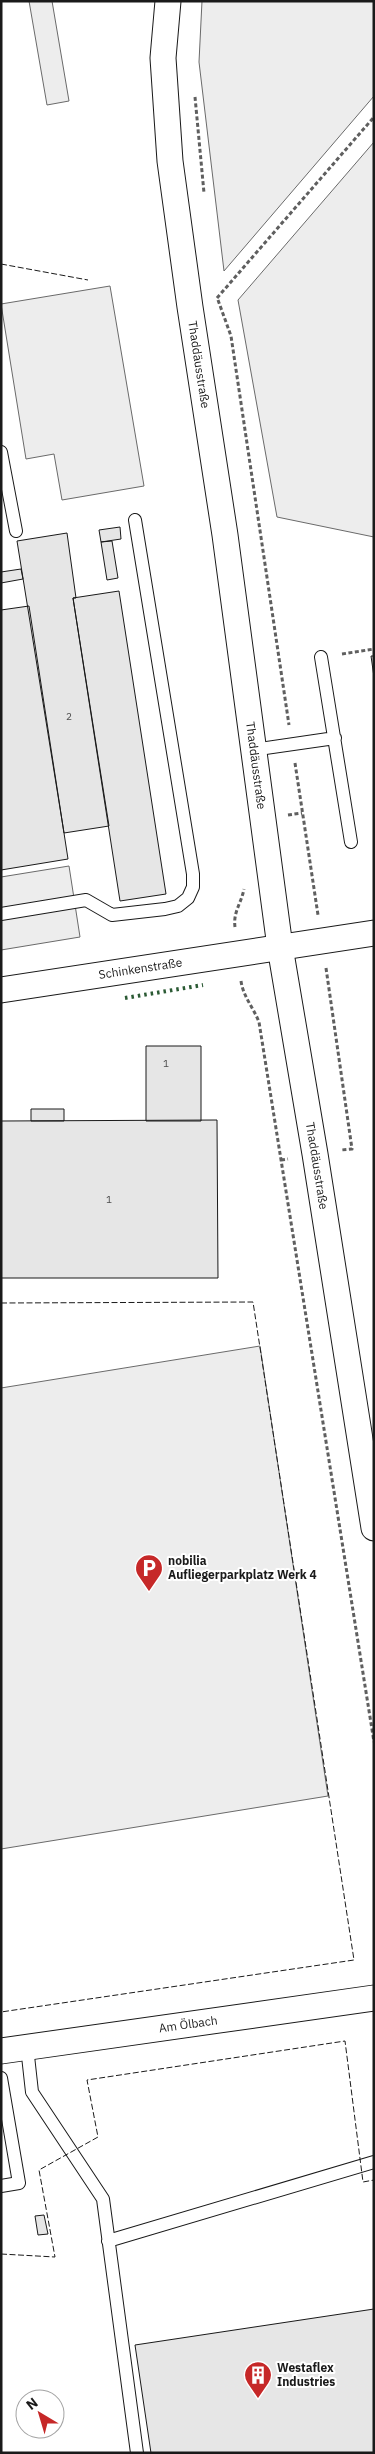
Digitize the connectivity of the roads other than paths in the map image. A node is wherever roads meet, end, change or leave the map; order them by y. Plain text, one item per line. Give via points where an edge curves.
1 (168, 1) edge
2 (1, 452) edge
3 (135, 520) dead end
4 (16, 531) dead end
5 (321, 657) road end
6 (335, 738) junction
7 (252, 750) junction
8 (351, 842) dead end
9 (1, 914) edge
10 (374, 933) edge
11 (280, 947) junction
12 (1, 990) edge
13 (374, 1528) edge
14 (374, 1998) edge
15 (27, 2047) junction
16 (1, 2051) edge
17 (1, 2078) edge
18 (374, 2162) edge
19 (1, 2186) edge
20 (108, 2241) junction
21 (137, 2453) edge

1 - 7 street, Thaddäusstraße via 163,58 170,161 225,535
2 - 4 lane
3 - 9 lane via 193,887 188,898 178,906 165,909 112,915 86,900
5 - 6 lane
6 - 7 lane
6 - 8 lane
7 - 11 street, Thaddäusstraße
10 - 11 street, Schinkenstraße
11 - 12 street, Schinkenstraße
11 - 13 street, Thaddäusstraße
14 - 15 street, Am Ölbach
15 - 16 street, Am Ölbach
15 - 20 lane via 32,2092 102,2199
17 - 19 lane via 19,2183
18 - 20 lane
20 - 21 lane

